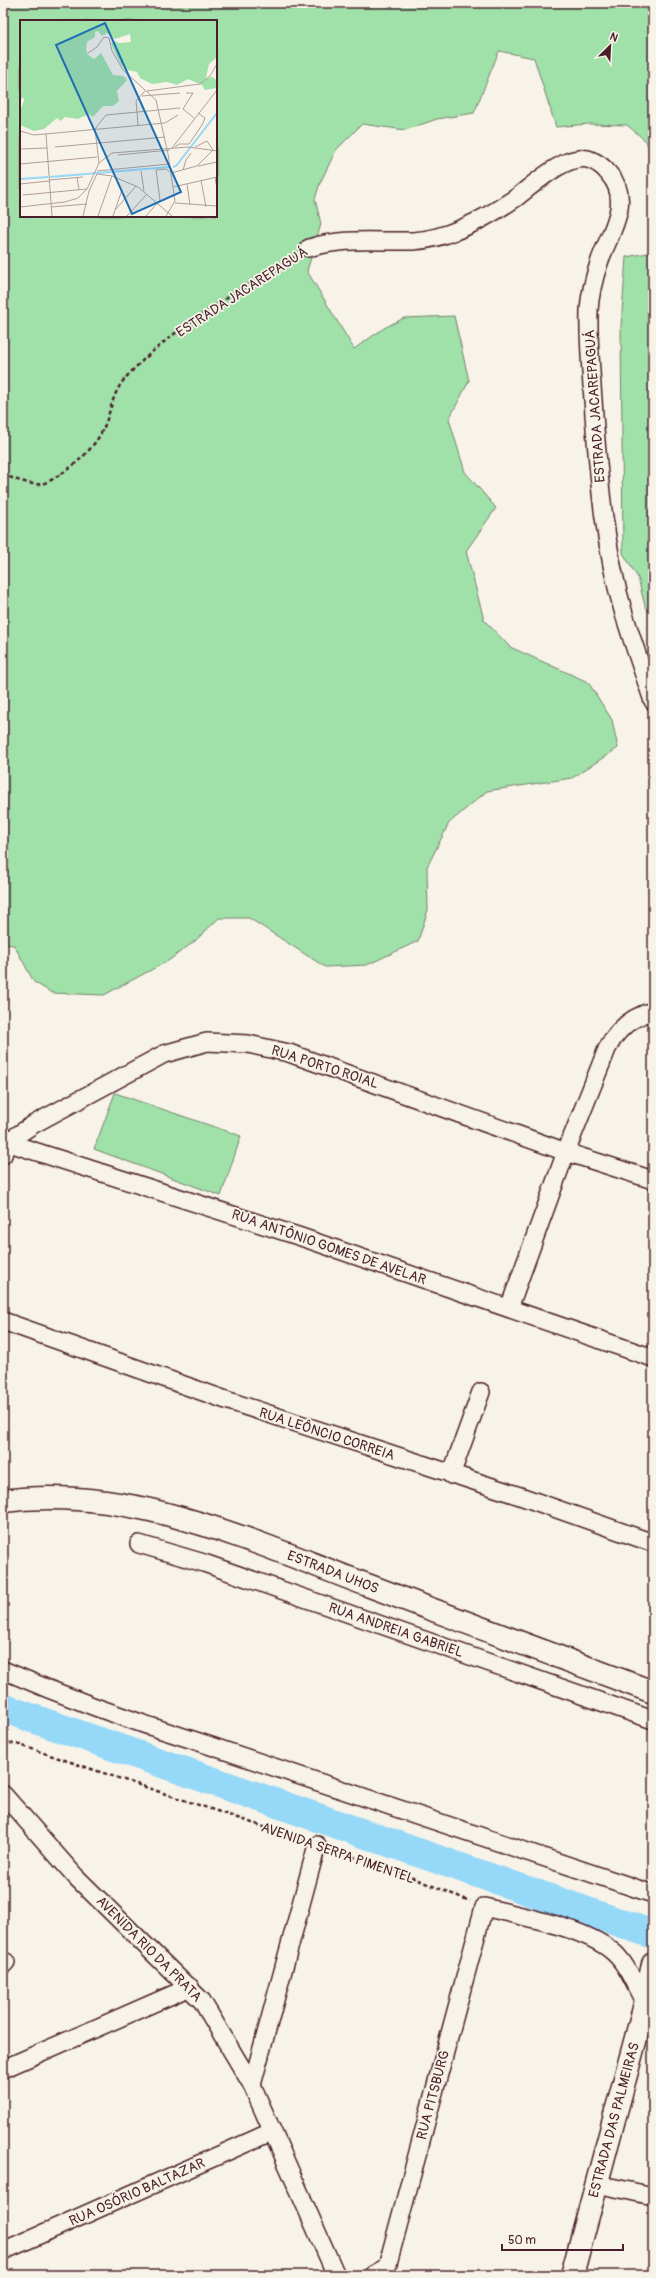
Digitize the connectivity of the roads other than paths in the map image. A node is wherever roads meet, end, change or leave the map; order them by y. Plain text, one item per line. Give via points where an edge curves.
1 (309, 248) road end
2 (653, 701) edge
3 (653, 1011) edge
4 (4, 1146) edge
5 (566, 1152) junction
6 (653, 1180) edge
7 (509, 1308) junction
8 (3, 1321) edge
9 (653, 1358) edge
10 (481, 1392) dead end
11 (451, 1474) junction
12 (3, 1501) edge
13 (653, 1543) edge
14 (139, 1544) dead end
15 (3, 1670) edge
16 (653, 1692) edge
17 (653, 1720) edge
18 (3, 1794) edge
19 (317, 1845) road end
20 (653, 1894) edge
21 (653, 1964) edge
22 (190, 1987) junction
23 (647, 2007) edge
24 (3, 2069) edge
25 (252, 2085) junction
26 (271, 2132) junction
27 (597, 2184) junction
28 (653, 2196) edge
29 (3, 2251) edge
30 (336, 2275) edge
31 (373, 2275) edge
32 (572, 2275) edge

1 - 2 street, ESTRADA JACAREPAGUÁ via 327,242 347,240 414,240 443,235 474,222 512,200 559,166 574,159 588,159 603,167 613,178 619,191 620,210 598,266 589,304 588,346 602,500 611,558 624,613
3 - 5 street via 626,1023 615,1034
4 - 5 street, RUA PORTO ROIAL via 34,1124 164,1054 207,1042 248,1044 289,1053
4 - 7 street, RUA ANTÔNIO GOMES DE AVELAR via 301,1237
5 - 6 street, RUA PORTO ROIAL
5 - 7 street
7 - 9 street, RUA ANTÔNIO GOMES DE AVELAR
8 - 11 street, RUA LEÔNCIO CORREIA via 226,1400
10 - 11 street
11 - 13 street, RUA LEÔNCIO CORREIA
12 - 16 street, ESTRADA UHOS via 87,1499 164,1513 254,1542
14 - 17 street, RUA ANDREIA GABRIEL via 204,1563
15 - 20 street via 127,1720
18 - 22 street, AVENIDA RIO DA PRATA via 76,1877
19 - 25 street
21 - 23 street, ESTRADA DAS PALMEIRAS
22 - 24 street
22 - 25 street, AVENIDA RIO DA PRATA via 202,2001
23 - 27 street, ESTRADA DAS PALMEIRAS
23 - 31 street, RUA PITSBURG via 621,1961 613,1951 602,1944 552,1925 484,1907 387,2267
25 - 26 street, AVENIDA RIO DA PRATA
26 - 29 street, RUA OSÓRIO BALTAZAR
26 - 30 street, AVENIDA RIO DA PRATA
27 - 28 street
27 - 32 street, ESTRADA DAS PALMEIRAS

